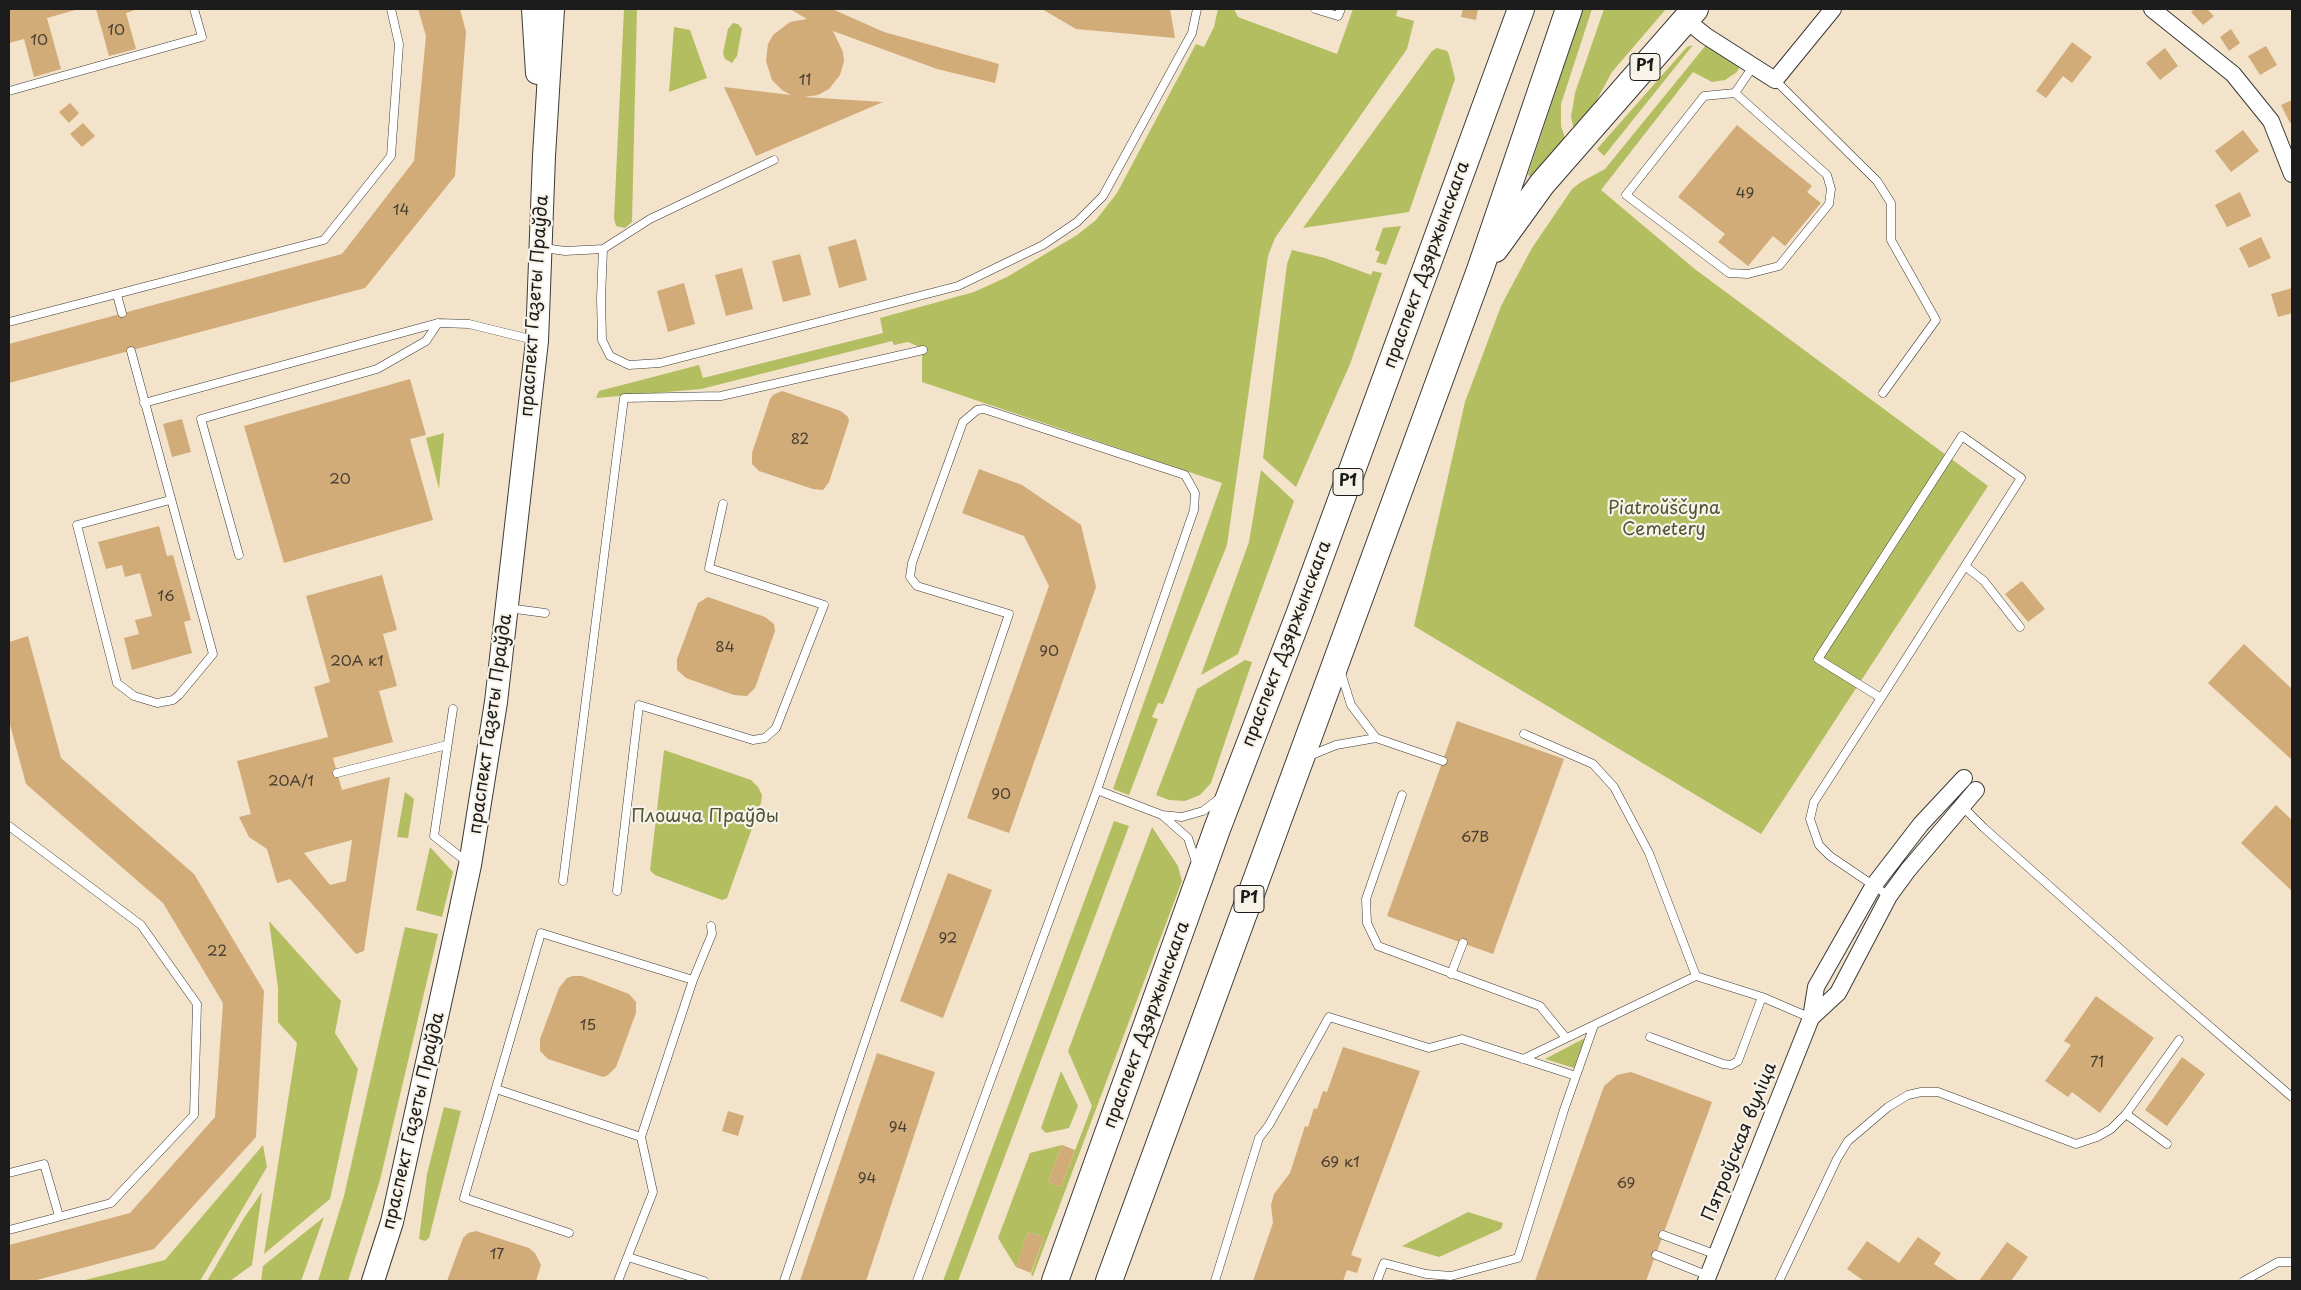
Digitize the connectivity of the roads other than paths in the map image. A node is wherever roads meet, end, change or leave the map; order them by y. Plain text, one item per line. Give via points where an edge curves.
1 (195, 9) edge
2 (391, 9) edge
3 (533, 9) edge
4 (553, 9) edge
5 (1197, 9) edge
6 (1315, 9) edge
7 (1341, 9) edge
8 (1569, 9) edge
9 (1833, 9) edge
10 (2152, 9) edge
11 (1518, 13) edge
12 (1690, 14) edge
13 (1754, 65) junction
14 (1775, 80) junction
15 (9, 91) edge
16 (1735, 92) junction
17 (544, 156) junction
18 (774, 160) dead end
19 (2292, 174) edge
20 (540, 247) junction
21 (603, 249) junction
22 (1480, 270) junction
23 (117, 295) junction
24 (122, 313) dead end
25 (9, 322) edge
26 (438, 323) junction
27 (537, 341) junction
28 (131, 350) dead end
29 (924, 350) dead end
30 (1883, 393) dead end
31 (144, 403) junction
32 (170, 500) junction
33 (723, 504) dead end
34 (238, 555) dead end
35 (1965, 566) junction
36 (508, 608) junction
37 (546, 612) dead end
38 (2020, 627) dead end
39 (1337, 659) junction
40 (1881, 698) junction
41 (453, 709) dead end
42 (1524, 734) dead end
43 (1376, 738) junction
44 (447, 745) junction
45 (1443, 761) dead end
46 (1299, 763) junction
47 (337, 773) dead end
48 (1964, 778) dead end
49 (1235, 779) junction
50 (1097, 790) junction
51 (1976, 790) dead end
52 (1949, 793) junction
53 (1402, 795) dead end
54 (1962, 806) junction
55 (1162, 815) junction
56 (9, 826) edge
57 (470, 865) junction
58 (563, 881) dead end
59 (1874, 885) junction
60 (617, 891) dead end
61 (1195, 892) junction
62 (1889, 896) junction
63 (711, 926) dead end
64 (1462, 943) dead end
65 (1451, 974) junction
66 (1696, 976) junction
67 (693, 980) junction
68 (1762, 998) junction
69 (1811, 1018) junction
70 (1594, 1025) junction
71 (1650, 1037) dead end
72 (1566, 1038) junction
73 (2178, 1040) dead end
74 (1523, 1059) junction
75 (1576, 1076) junction
76 (496, 1089) junction
77 (2292, 1097) edge
78 (2126, 1114) junction
79 (641, 1137) junction
80 (2167, 1144) dead end
81 (9, 1173) edge
82 (59, 1216) junction
83 (9, 1230) edge
84 (569, 1233) dead end
85 (1663, 1235) dead end
86 (1717, 1254) junction
87 (1656, 1255) dead end
88 (628, 1257) junction
89 (2292, 1262) edge
90 (1708, 1278) edge
91 (373, 1281) edge
92 (618, 1281) edge
93 (704, 1281) edge
94 (784, 1281) edge
95 (917, 1281) edge
96 (1055, 1281) edge
97 (1109, 1281) edge
98 (1215, 1281) edge
99 (1377, 1281) edge
100 (1779, 1281) edge
101 (2244, 1281) edge

1 - 15 lane via 202,37
2 - 23 lane via 399,44 390,156 324,240
3 - 17 street, праспект Газеты Праўда
4 - 17 street, праспект Газеты Праўда
5 - 21 lane via 1192,33 1103,196 1076,222 1043,245 958,286 660,363 629,365 610,356 602,340
6 - 7 lane via 1338,16
8 - 22 main road
9 - 14 street
10 - 19 street via 2233,74 2272,121
11 - 49 main road, праспект Дзяржынскага / Р1 via 1299,615
12 - 13 street via 1706,36
12 - 22 main road, Р1 via 1542,184
13 - 14 street
13 - 16 lane
14 - 30 lane via 1877,181 1891,203 1891,240 1936,320
16 - 16 lane via 1827,175 1831,189 1829,204 1779,266 1748,274 1729,274 1626,195 1704,96
17 - 20 street, праспект Газеты Праўда
18 - 21 lane via 650,219
20 - 21 lane via 565,251
20 - 27 street, праспект Газеты Праўда
22 - 39 main road, Р1
23 - 24 lane
23 - 25 lane
26 - 27 lane via 468,324
26 - 31 lane
26 - 34 lane via 426,341 377,369 201,419
27 - 36 street, праспект Газеты Праўда
28 - 31 lane
29 - 58 lane via 720,396 624,398
31 - 32 lane
32 - 32 lane via 76,524 118,683 134,696 157,704 179,695 213,654
33 - 60 lane via 709,568 824,605 776,728 765,738 753,740 639,705
35 - 38 lane via 1984,581
35 - 40 lane
35 - 40 lane via 2021,478 1962,436 1818,659
36 - 37 lane
36 - 57 street, праспект Газеты Праўда
39 - 43 lane via 1351,705
39 - 46 main road, Р1
40 - 59 lane via 1814,802 1810,819 1819,845
41 - 44 lane
42 - 66 lane via 1593,764 1614,787 1649,853
43 - 45 lane
43 - 46 lane via 1328,747
44 - 47 lane
44 - 57 lane via 434,836
46 - 97 main road, Р1
48 - 52 street, Пятроўская вуліца
49 - 55 lane via 1221,798 1203,811 1182,817
49 - 61 main road, праспект Дзяржынскага / Р1
50 - 55 lane
50 - 94 lane via 1194,510 1195,493 1185,475 977,410 963,422 912,563 910,577 917,586 1009,614
50 - 95 lane
51 - 54 street, Пятроўская вуліца
52 - 54 street
52 - 59 street, Пятроўская вуліца
53 - 65 lane via 1366,899 1367,924 1378,946
54 - 62 street, Пятроўская вуліца
54 - 77 lane via 2134,962
55 - 61 lane via 1188,838 1197,868
56 - 82 lane via 141,925 197,1004 194,1115 111,1203
57 - 91 street, праспект Газеты Праўда via 392,1222
59 - 62 lane
59 - 69 street, Пятроўская вуліца via 1816,987
61 - 96 main road, праспект Дзяржынскага / Р1
62 - 69 street, Пятроўская вуліца via 1838,993
63 - 67 lane via 712,934
64 - 65 lane
65 - 72 lane via 1540,1006
66 - 68 lane
66 - 70 lane
67 - 76 lane via 541,933
67 - 79 lane
68 - 69 lane
68 - 71 lane via 1738,1061 1731,1065
69 - 86 street, Пятроўская вуліца
70 - 72 lane
70 - 75 lane
72 - 74 lane
73 - 78 lane
74 - 75 lane
74 - 98 lane via 1462,1039 1429,1048 1329,1017 1259,1138
75 - 99 lane via 1518,1258 1452,1276 1426,1274 1384,1263
76 - 79 lane
76 - 84 lane via 464,1198
78 - 80 lane
78 - 100 lane via 2097,1138 2076,1144 1938,1092 1908,1095 1888,1107 1848,1141
79 - 88 lane via 653,1192
81 - 82 lane via 44,1164
82 - 83 lane
85 - 86 lane
86 - 90 street, Пятроўская вуліца
87 - 90 lane
88 - 92 lane
88 - 93 lane
89 - 101 lane via 2278,1262

